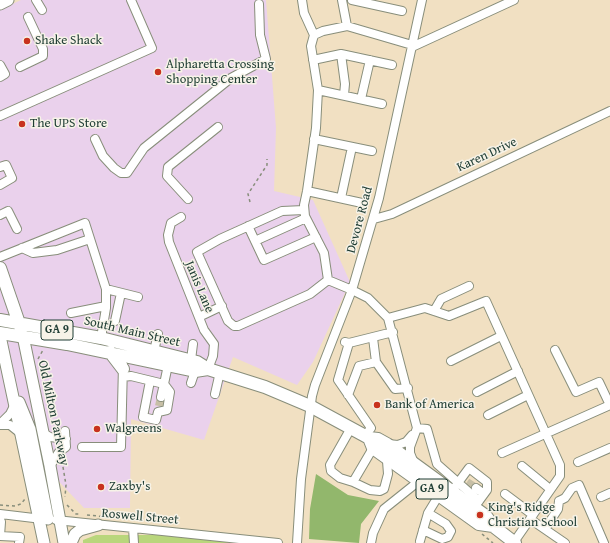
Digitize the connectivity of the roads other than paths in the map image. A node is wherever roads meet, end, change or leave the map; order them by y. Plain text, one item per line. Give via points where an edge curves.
1 (8, 0) edge
2 (36, 0) edge
3 (41, 0) edge
4 (132, 0) edge
5 (302, 0) edge
6 (342, 0) edge
7 (352, 0) edge
8 (422, 0) edge
9 (514, 0) edge
10 (382, 3) edge
11 (0, 4) edge
12 (259, 4) dead end
13 (402, 11) dead end
14 (28, 17) dead end
15 (347, 26) junction
16 (314, 36) junction
17 (412, 46) junction
18 (341, 54) junction
19 (313, 60) junction
20 (370, 60) junction
21 (0, 65) edge
22 (392, 65) dead end
23 (20, 67) dead end
24 (0, 77) edge
25 (318, 90) junction
26 (344, 95) junction
27 (361, 99) junction
28 (382, 104) dead end
29 (610, 111) edge
30 (0, 116) edge
31 (218, 127) dead end
32 (95, 139) dead end
33 (314, 139) junction
34 (352, 147) junction
35 (372, 151) dead end
36 (0, 167) edge
37 (0, 185) edge
38 (307, 191) junction
39 (341, 198) junction
40 (188, 199) dead end
41 (362, 202) dead end
42 (305, 214) junction
43 (0, 215) edge
44 (182, 217) dead end
45 (374, 219) junction
46 (248, 226) junction
47 (17, 229) dead end
48 (316, 237) junction
49 (48, 238) junction
50 (90, 239) junction
51 (256, 241) junction
52 (22, 248) junction
53 (52, 251) junction
54 (0, 257) edge
55 (0, 268) edge
56 (328, 280) junction
57 (469, 286) dead end
58 (106, 289) junction
59 (352, 290) junction
60 (121, 293) junction
61 (138, 297) dead end
62 (106, 306) junction
63 (222, 306) junction
64 (434, 311) junction
65 (71, 312) dead end
66 (199, 317) junction
67 (388, 318) junction
68 (0, 320) edge
69 (115, 321) dead end
70 (19, 323) junction
71 (393, 332) junction
72 (158, 334) dead end
73 (0, 335) edge
74 (23, 336) junction
75 (501, 336) junction
76 (101, 338) junction
77 (372, 338) junction
78 (193, 344) dead end
79 (555, 350) dead end
80 (154, 351) junction
81 (110, 352) junction
82 (125, 356) junction
83 (451, 361) dead end
84 (376, 362) junction
85 (168, 365) junction
86 (193, 366) junction
87 (214, 371) junction
88 (518, 372) junction
89 (123, 373) junction
90 (150, 381) junction
91 (192, 383) dead end
92 (164, 384) junction
93 (408, 388) junction
94 (477, 392) dead end
95 (215, 394) dead end
96 (348, 395) junction
97 (528, 395) junction
98 (161, 397) tunnel mouth
99 (14, 399) junction
100 (610, 405) edge
101 (310, 406) junction
102 (488, 414) dead end
103 (0, 424) edge
104 (352, 428) junction
105 (417, 428) junction
106 (21, 433) junction
107 (43, 433) junction
108 (546, 433) junction
109 (369, 440) junction
110 (387, 444) junction
111 (82, 447) dead end
112 (610, 448) edge
113 (502, 453) dead end
114 (389, 458) junction
115 (578, 462) dead end
116 (414, 464) junction
117 (50, 466) junction
118 (522, 466) dead end
119 (418, 479) junction
120 (353, 482) junction
121 (460, 483) junction
122 (476, 488) tunnel mouth
123 (549, 491) junction
124 (610, 492) edge
125 (484, 494) junction
126 (505, 494) dead end
127 (439, 495) junction
128 (601, 497) dead end
129 (559, 501) junction
130 (476, 504) junction
131 (428, 514) junction
132 (532, 517) junction
133 (1, 518) edge
134 (49, 519) junction
135 (98, 525) junction
136 (493, 526) junction
137 (133, 528) junction
138 (545, 529) junction
139 (423, 530) junction
140 (222, 540) edge
141 (420, 541) dead end
142 (19, 543) edge
143 (44, 543) edge
144 (64, 543) edge
145 (71, 543) edge
146 (134, 543) edge
147 (278, 543) edge
148 (296, 543) edge
149 (371, 543) edge
150 (515, 543) edge
151 (564, 543) edge
152 (604, 543) edge

1 - 11 main road
2 - 3 street via 42,10
4 - 30 street via 152,48
5 - 16 street via 304,13
6 - 15 street
7 - 10 street
8 - 17 street, Devore Road
9 - 17 street
10 - 13 street
12 - 32 street via 260,35 266,59 232,78 144,148 127,173 121,173 114,168 103,156
14 - 23 street via 43,49 43,56
15 - 16 street via 323,31
15 - 17 street
16 - 19 street via 311,46
17 - 45 street, Devore Road
18 - 19 street
18 - 20 street
18 - 26 street
19 - 25 street
20 - 22 street
20 - 27 street
21 - 24 street via 4,74
25 - 26 street
25 - 33 street
26 - 27 street
27 - 28 street
29 - 45 street, Karen Drive via 392,214
31 - 40 street via 168,167 168,176
33 - 34 street
33 - 38 street
34 - 35 street
34 - 39 street
36 - 37 street via 6,165 12,178
38 - 39 street
38 - 42 street
39 - 41 street
42 - 46 street via 282,211
42 - 48 street
42 - 51 street
43 - 47 street via 8,211
44 - 66 street, Janis Lane via 171,223 169,242
45 - 59 street, Devore Road
46 - 51 street
46 - 63 street via 197,252
48 - 51 street via 264,260
48 - 56 street via 324,253
49 - 50 street via 85,223
49 - 52 street
49 - 53 street
50 - 53 street
50 - 58 street
52 - 53 street via 33,253
52 - 54 street
55 - 70 highway, Old Milton Parkway
56 - 59 street
56 - 63 street via 310,294 238,326 228,321
57 - 64 street via 440,299
58 - 60 street
58 - 62 street
59 - 67 street via 368,298
59 - 101 street, Devore Road via 315,385
60 - 61 street
60 - 69 street
62 - 65 street
62 - 76 street
63 - 66 street
64 - 67 street via 425,308
64 - 75 street via 449,316 486,301
66 - 87 street, Janis Lane via 214,344
67 - 71 street
68 - 70 highway, South Main Street / GA 9
70 - 74 highway, Old Milton Parkway
70 - 76 highway, South Main Street / GA 9
71 - 77 street
71 - 93 street
72 - 80 street
73 - 74 highway, South Main Street / GA 9
73 - 99 main road, Old Milton Parkway
74 - 81 highway, South Main Street / GA 9
74 - 107 main road, Old Milton Parkway
75 - 83 street
75 - 88 street
76 - 80 highway, South Main Street / GA 9
77 - 84 street
77 - 96 street via 347,343 338,380
78 - 86 street
79 - 100 street via 576,392 599,382
80 - 86 highway, South Main Street / GA 9
81 - 82 highway, South Main Street / GA 9
81 - 89 highway
82 - 85 highway, South Main Street / GA 9
82 - 89 street
84 - 93 street via 395,389
84 - 96 street via 359,366
85 - 86 highway, South Main Street / GA 9
85 - 92 street
86 - 87 highway, South Main Street / GA 9
86 - 91 street
87 - 95 street, Janis Lane
87 - 101 highway, South Main Street / GA 9 via 266,387
88 - 94 street
88 - 97 street
89 - 90 street
89 - 111 street via 121,447
90 - 92 street
90 - 92 street via 144,417 167,410 170,392
92 - 98 street
93 - 105 street
96 - 109 street via 371,428
97 - 102 street
97 - 108 street
99 - 103 street via 10,414
99 - 106 main road, Old Milton Parkway
99 - 134 main road via 22,407 30,429
100 - 108 street
101 - 104 highway, South Main Street / GA 9
101 - 148 street, Devore Road
103 - 106 street via 10,425
104 - 109 highway, South Main Street / GA 9
104 - 120 street via 330,465 331,471 340,478
105 - 110 street via 406,442 398,445
105 - 116 street via 410,447
105 - 121 street via 426,430 436,464
106 - 134 main road, Old Milton Parkway
107 - 117 main road, Old Milton Parkway
107 - 117 street via 50,437 66,439
108 - 113 street
108 - 123 street via 560,465 560,476
109 - 110 highway, South Main Street / GA 9 via 378,439
109 - 114 highway, South Main Street / GA 9
109 - 120 street
110 - 116 highway, South Main Street / GA 9
112 - 115 street
114 - 119 highway, South Main Street / GA 9
114 - 120 street via 384,489 370,490
116 - 121 highway, South Main Street / GA 9
117 - 134 main road, Old Milton Parkway
118 - 123 street
119 - 127 highway, South Main Street / GA 9
119 - 149 street via 384,509
121 - 125 street via 469,468 487,482
121 - 130 highway, South Main Street / GA 9
122 - 125 street
123 - 129 street
123 - 132 street
124 - 128 street
125 - 130 street
126 - 132 street
127 - 131 street
127 - 136 highway, South Main Street / GA 9 via 479,524
129 - 138 street via 558,509
129 - 152 street via 578,485
130 - 136 highway, South Main Street / GA 9
131 - 139 street
131 - 139 street via 446,524 451,531 448,537 442,539
132 - 138 street
132 - 150 street
133 - 134 street, Roswell Street
133 - 142 street via 0,536 20,537
134 - 135 street, Roswell Street
134 - 143 main road, Old Milton Parkway
134 - 144 main road, Old Milton Parkway
135 - 137 street, Roswell Street
135 - 145 main road via 80,530
136 - 150 highway, South Main Street / GA 9
137 - 140 street, Roswell Street
137 - 146 street
138 - 151 street
139 - 141 street
140 - 147 street, Roswell Street

